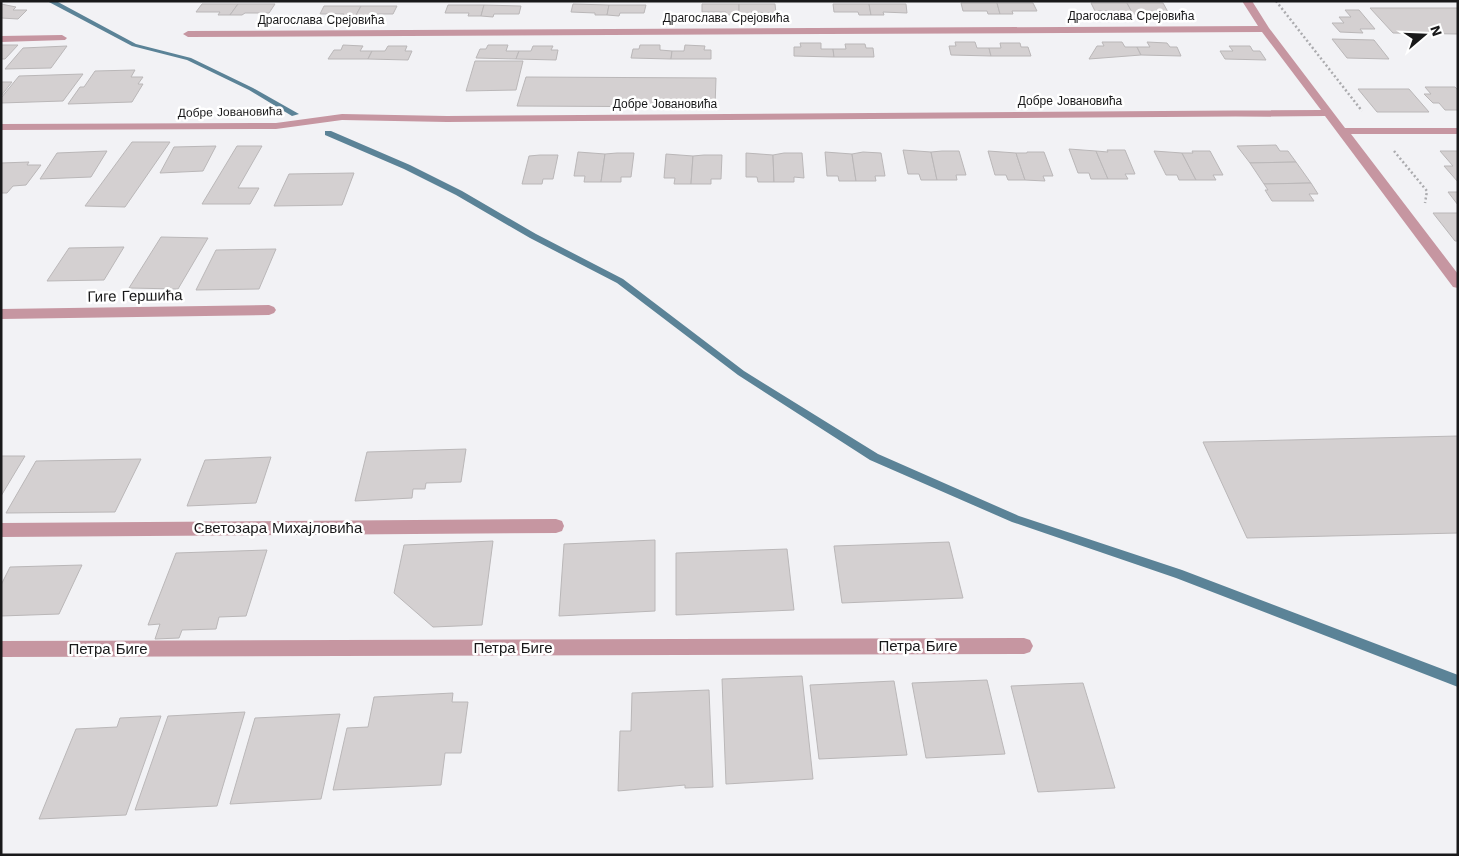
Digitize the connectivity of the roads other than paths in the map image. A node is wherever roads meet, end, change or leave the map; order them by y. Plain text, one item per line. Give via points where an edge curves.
1 (1247, 1) edge
2 (1265, 29) junction
3 (188, 34) dead end
4 (62, 38) dead end
5 (1, 39) edge
6 (1329, 113) junction
7 (1, 128) edge
8 (1342, 131) junction
9 (1458, 131) edge
10 (1458, 284) edge
11 (269, 310) dead end
12 (1, 314) edge
13 (556, 526) dead end
14 (1, 530) edge
15 (1024, 646) dead end
16 (1, 650) edge

1 - 2 street
2 - 3 street, Драгослава Срејовића
2 - 6 street
4 - 5 street
6 - 7 street, Добре Јовановића via 342,117 276,126
6 - 8 street
8 - 9 street
8 - 10 street
11 - 12 street, Гиге Гершића
13 - 14 street, Светозара Михајловића
15 - 16 street, Петра Биге

